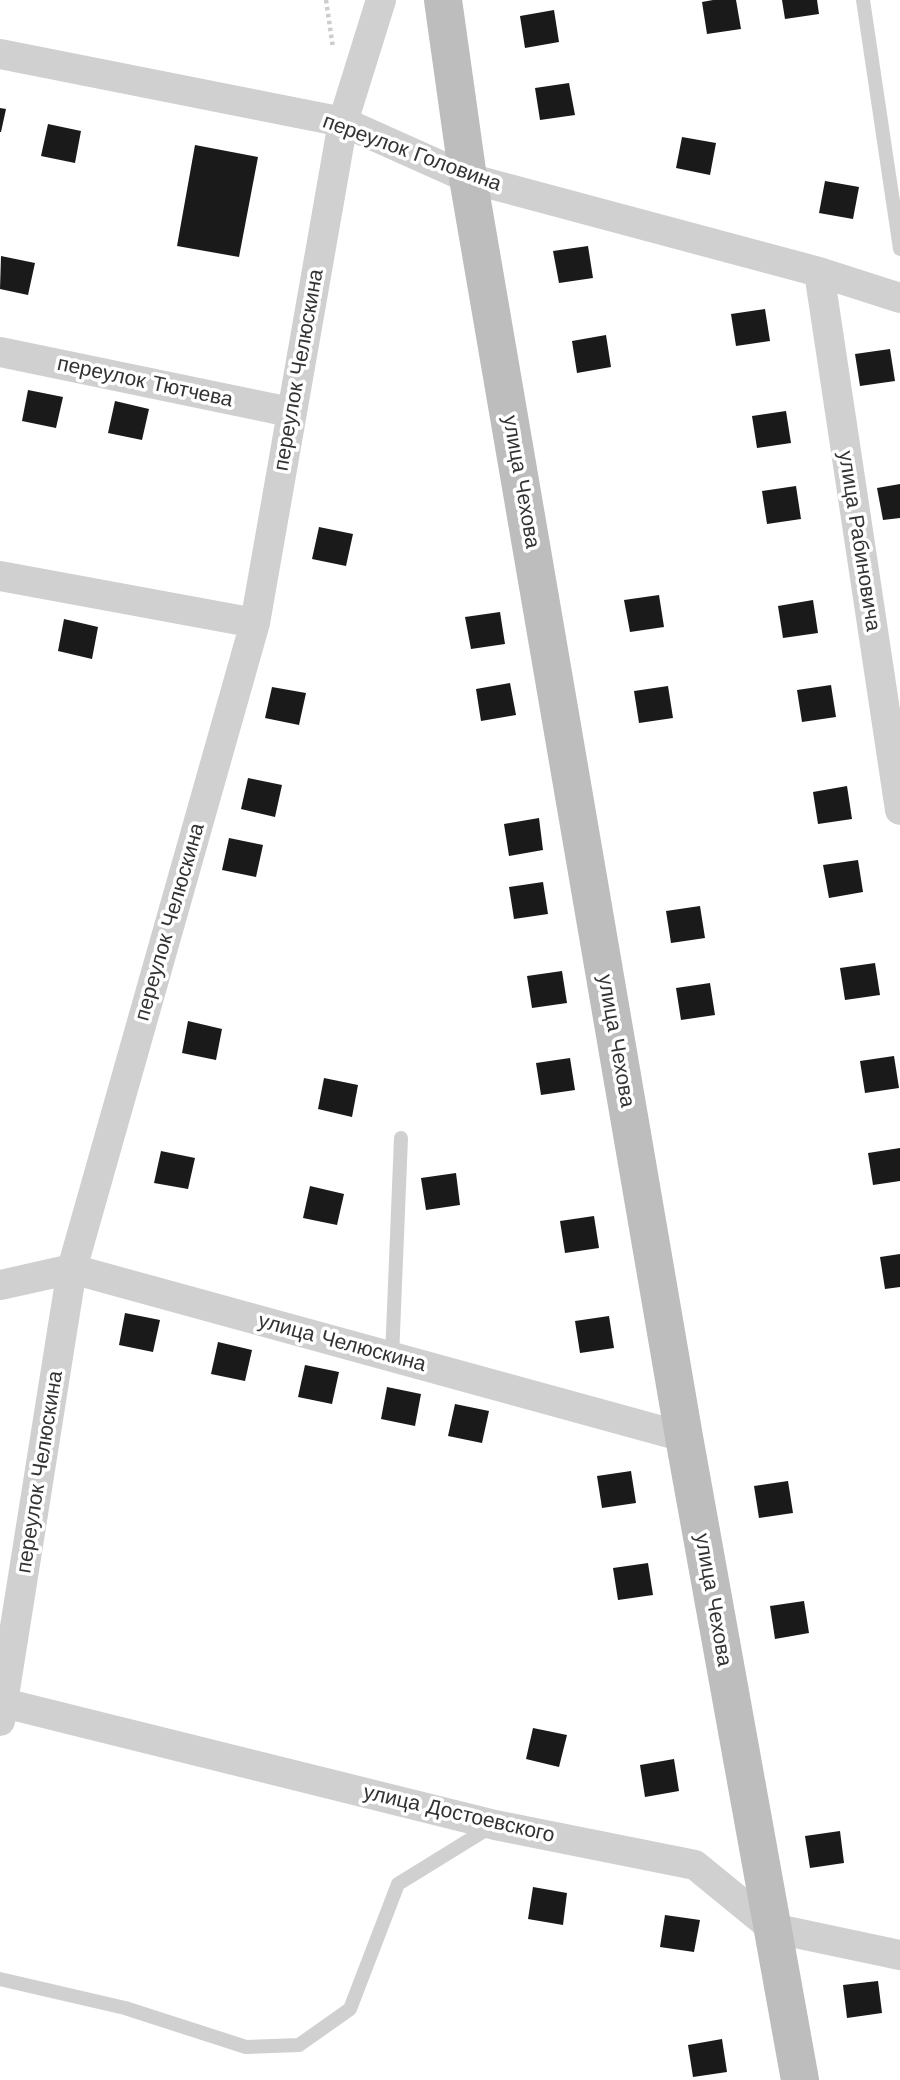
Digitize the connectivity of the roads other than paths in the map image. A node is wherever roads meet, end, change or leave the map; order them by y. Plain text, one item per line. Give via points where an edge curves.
1 (381, 0) edge
2 (443, 0) edge
3 (863, 0) edge
4 (0, 54) edge
5 (343, 122) junction
6 (468, 178) junction
7 (900, 249) edge
8 (819, 272) junction
9 (900, 298) edge
10 (0, 352) edge
11 (290, 412) junction
12 (0, 576) edge
13 (255, 623) junction
14 (900, 810) edge
15 (401, 1138) dead end
16 (72, 1269) junction
17 (0, 1285) edge
18 (392, 1357) junction
19 (684, 1437) junction
20 (1, 1709) edge
21 (495, 1825) junction
22 (772, 1928) junction
23 (900, 1955) edge
24 (0, 1979) edge
25 (800, 2080) edge

1 - 5 street, переулок Челюскина
2 - 6 street, улица Чехова
3 - 7 lane
4 - 5 street, переулок Головина
5 - 6 street, переулок Головина
5 - 11 street, переулок Челюскина
6 - 8 street, переулок Головина
6 - 19 street, улица Чехова
8 - 9 street, переулок Головина
8 - 14 street, улица Рабиновича
10 - 11 street, переулок Тютчева
11 - 13 street, переулок Челюскина
12 - 13 street
13 - 16 street, переулок Челюскина
15 - 18 lane
16 - 17 street, улица Челюскина
16 - 18 street, улица Челюскина
16 - 20 street, переулок Челюскина
18 - 19 street, улица Челюскина
19 - 22 street, улица Чехова
20 - 21 street, улица Достоевского
21 - 22 street, улица Достоевского via 695,1865
21 - 24 lane via 398,1884 350,2009 299,2045 246,2048 125,2008
22 - 23 street, улица Достоевского
22 - 25 street, улица Чехова

